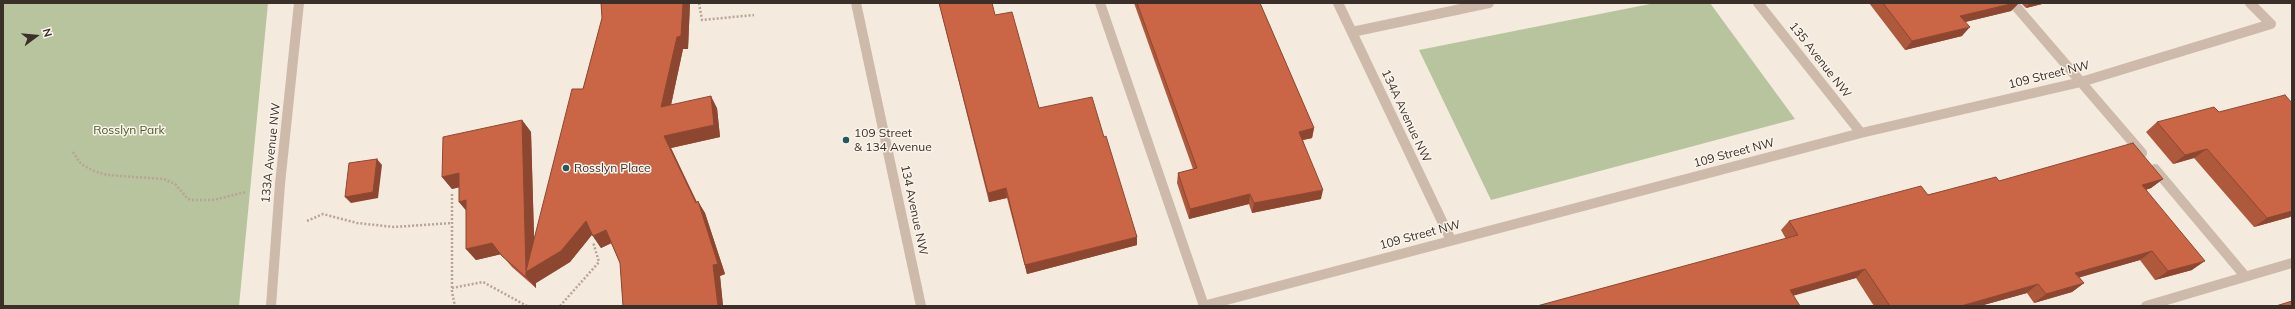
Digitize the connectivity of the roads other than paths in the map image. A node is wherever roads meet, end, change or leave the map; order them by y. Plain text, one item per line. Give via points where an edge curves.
1 (299, 3) edge
2 (856, 3) edge
3 (1100, 3) edge
4 (1338, 3) edge
5 (1489, 3) edge
6 (1758, 3) edge
7 (2013, 3) edge
8 (2250, 3) edge
9 (1352, 32) junction
10 (2081, 82) junction
11 (1861, 134) junction
12 (1450, 240) junction
13 (2292, 262) edge
14 (2245, 276) junction
15 (271, 306) edge
16 (921, 306) edge
17 (1204, 306) edge
18 (2146, 306) edge

1 - 15 street, 133A Avenue NW via 280,184
2 - 16 street, 134 Avenue NW
3 - 17 street
4 - 9 street, 134A Avenue NW
5 - 9 street
6 - 11 street, 135 Avenue NW
7 - 10 street
8 - 10 street, 109 Street NW via 2271,24
9 - 12 street, 134A Avenue NW
10 - 11 street, 109 Street NW
10 - 14 street
11 - 12 street, 109 Street NW
12 - 17 street, 109 Street NW
13 - 14 street
14 - 18 street

